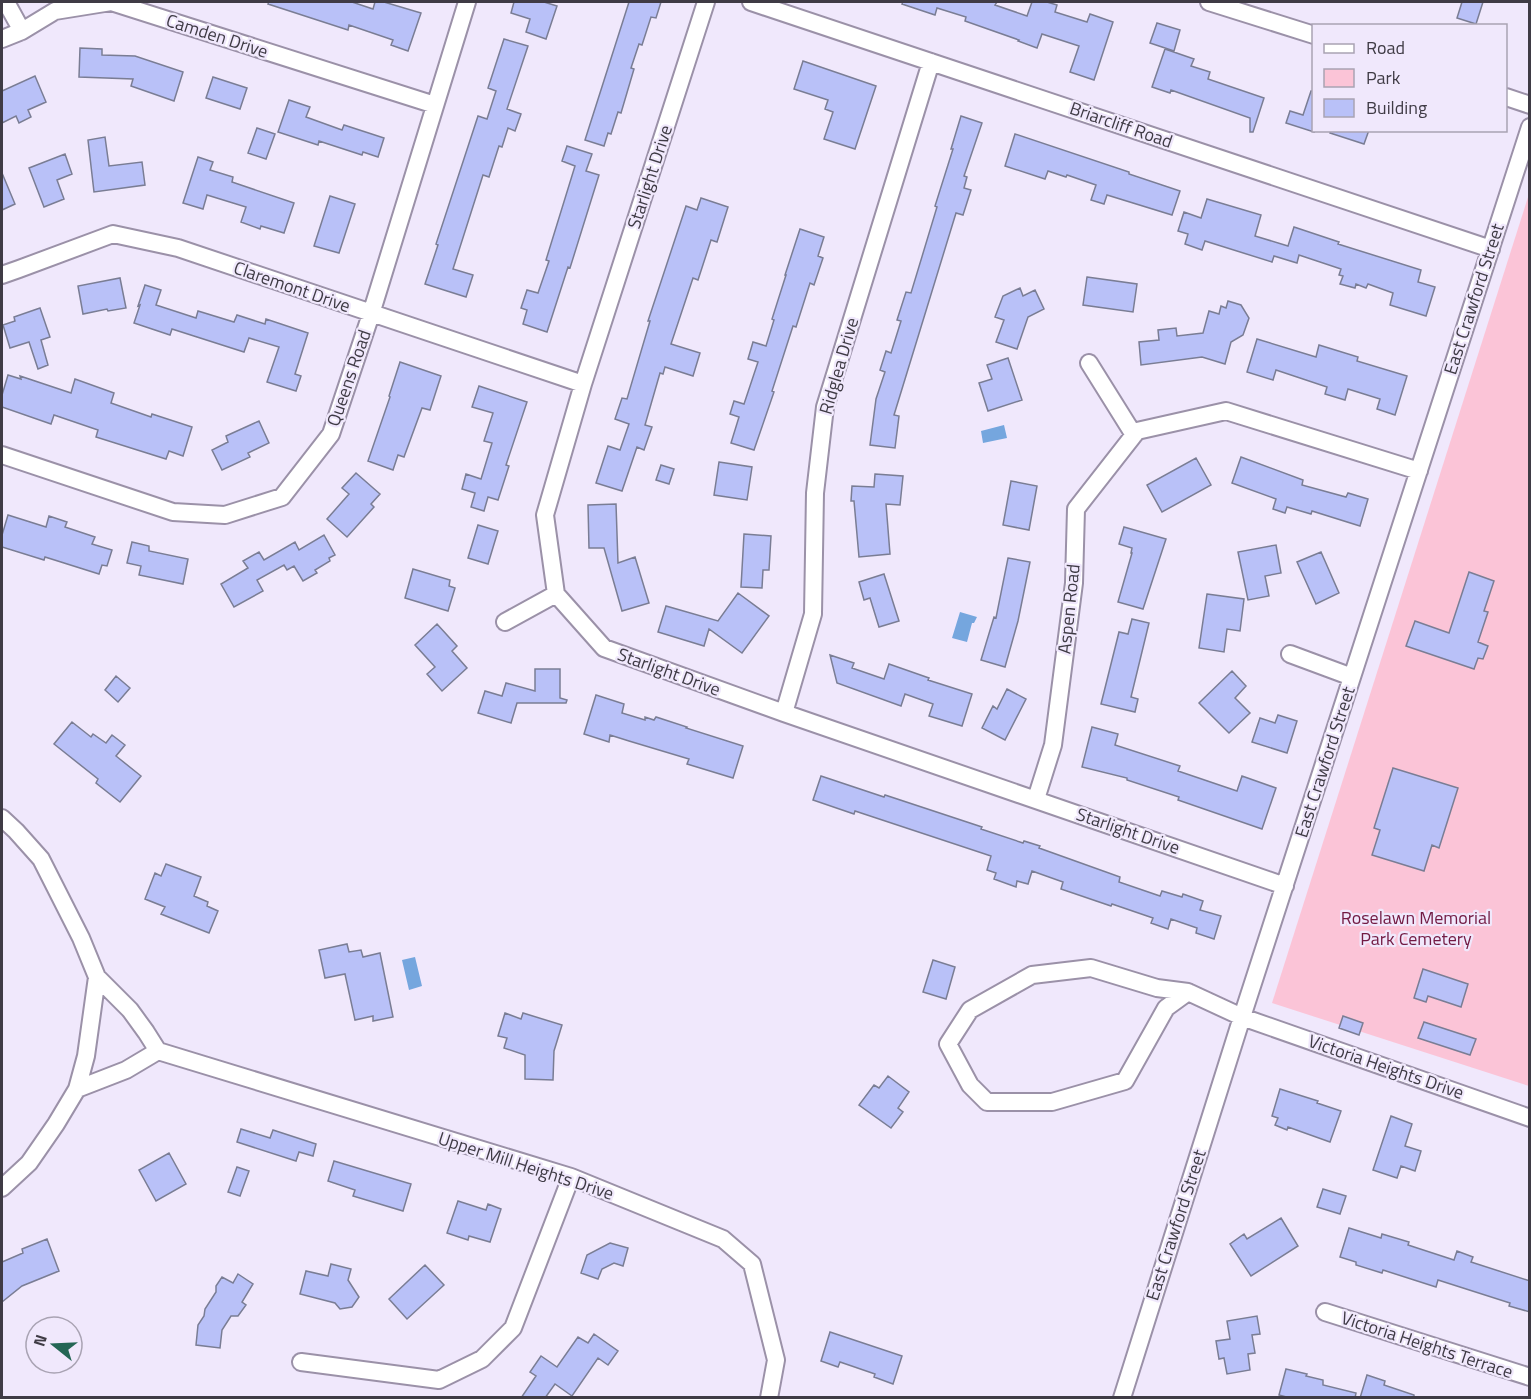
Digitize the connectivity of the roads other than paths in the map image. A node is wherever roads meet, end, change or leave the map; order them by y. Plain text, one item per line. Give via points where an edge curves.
1 (6, 2) edge
2 (467, 2) edge
3 (706, 2) edge
4 (751, 2) edge
5 (1209, 2) edge
6 (21, 31) junction
7 (1312, 34) edge
8 (2, 39) edge
9 (931, 62) junction
10 (1507, 97) edge
11 (435, 105) junction
12 (1530, 105) edge
13 (1530, 127) edge
14 (1491, 249) junction
15 (2, 274) edge
16 (371, 314) junction
17 (1089, 363) dead end
18 (583, 384) junction
19 (1134, 435) junction
20 (2, 455) edge
21 (1419, 471) junction
22 (556, 594) junction
23 (505, 622) dead end
24 (1290, 654) dead end
25 (1352, 676) junction
26 (784, 713) junction
27 (1036, 799) junction
28 (2, 818) edge
29 (1285, 886) junction
30 (97, 977) junction
31 (1188, 992) junction
32 (1242, 1017) junction
33 (158, 1051) junction
34 (77, 1089) junction
35 (1530, 1118) edge
36 (571, 1177) junction
37 (2, 1188) edge
38 (1325, 1312) dead end
39 (301, 1362) dead end
40 (1530, 1377) edge
41 (769, 1398) edge
42 (1122, 1398) edge

1 - 6 street
2 - 11 street, Queens Road
3 - 18 street, Starlight Drive
4 - 9 street, Briarcliff Road
5 - 7 street
6 - 8 street, Camden Drive
6 - 11 street, Camden Drive via 55,11 111,2
9 - 14 street, Briarcliff Road
9 - 26 street, Ridglea Drive via 825,407 815,494 813,614
10 - 12 street
11 - 16 street, Queens Road
13 - 14 street, East Crawford Street
14 - 21 street, East Crawford Street
15 - 16 street, Claremont Drive via 113,234 178,248
16 - 18 street, Claremont Drive
16 - 20 street, Queens Road via 331,434 282,496 225,515 173,512
17 - 19 street
18 - 22 street, Starlight Drive via 545,516
19 - 21 street via 1137,431 1226,411
19 - 27 street, Aspen Road via 1076,509 1074,583 1053,745
21 - 25 street, East Crawford Street
22 - 23 street
22 - 26 street, Starlight Drive via 604,648
24 - 25 street
25 - 29 street, East Crawford Street
26 - 27 street, Starlight Drive
27 - 29 street, Starlight Drive
28 - 30 street via 41,859
29 - 32 street, East Crawford Street
30 - 33 street via 130,1010
30 - 34 street via 86,1056
31 - 31 street, Victoria Heights Drive via 1157,988 1091,968 1032,975 970,1010 948,1044 970,1085 987,1102 1052,1102 1125,1081 1166,1008
31 - 32 street, Victoria Heights Drive
32 - 35 street, Victoria Heights Drive
32 - 42 street, East Crawford Street
33 - 34 street via 126,1070
33 - 36 street, Upper Mill Heights Drive
34 - 37 street via 29,1164
36 - 39 street via 513,1328 482,1359 439,1380
36 - 41 street, Upper Mill Heights Drive via 723,1239 752,1264 776,1360
38 - 40 street, Victoria Heights Terrace

